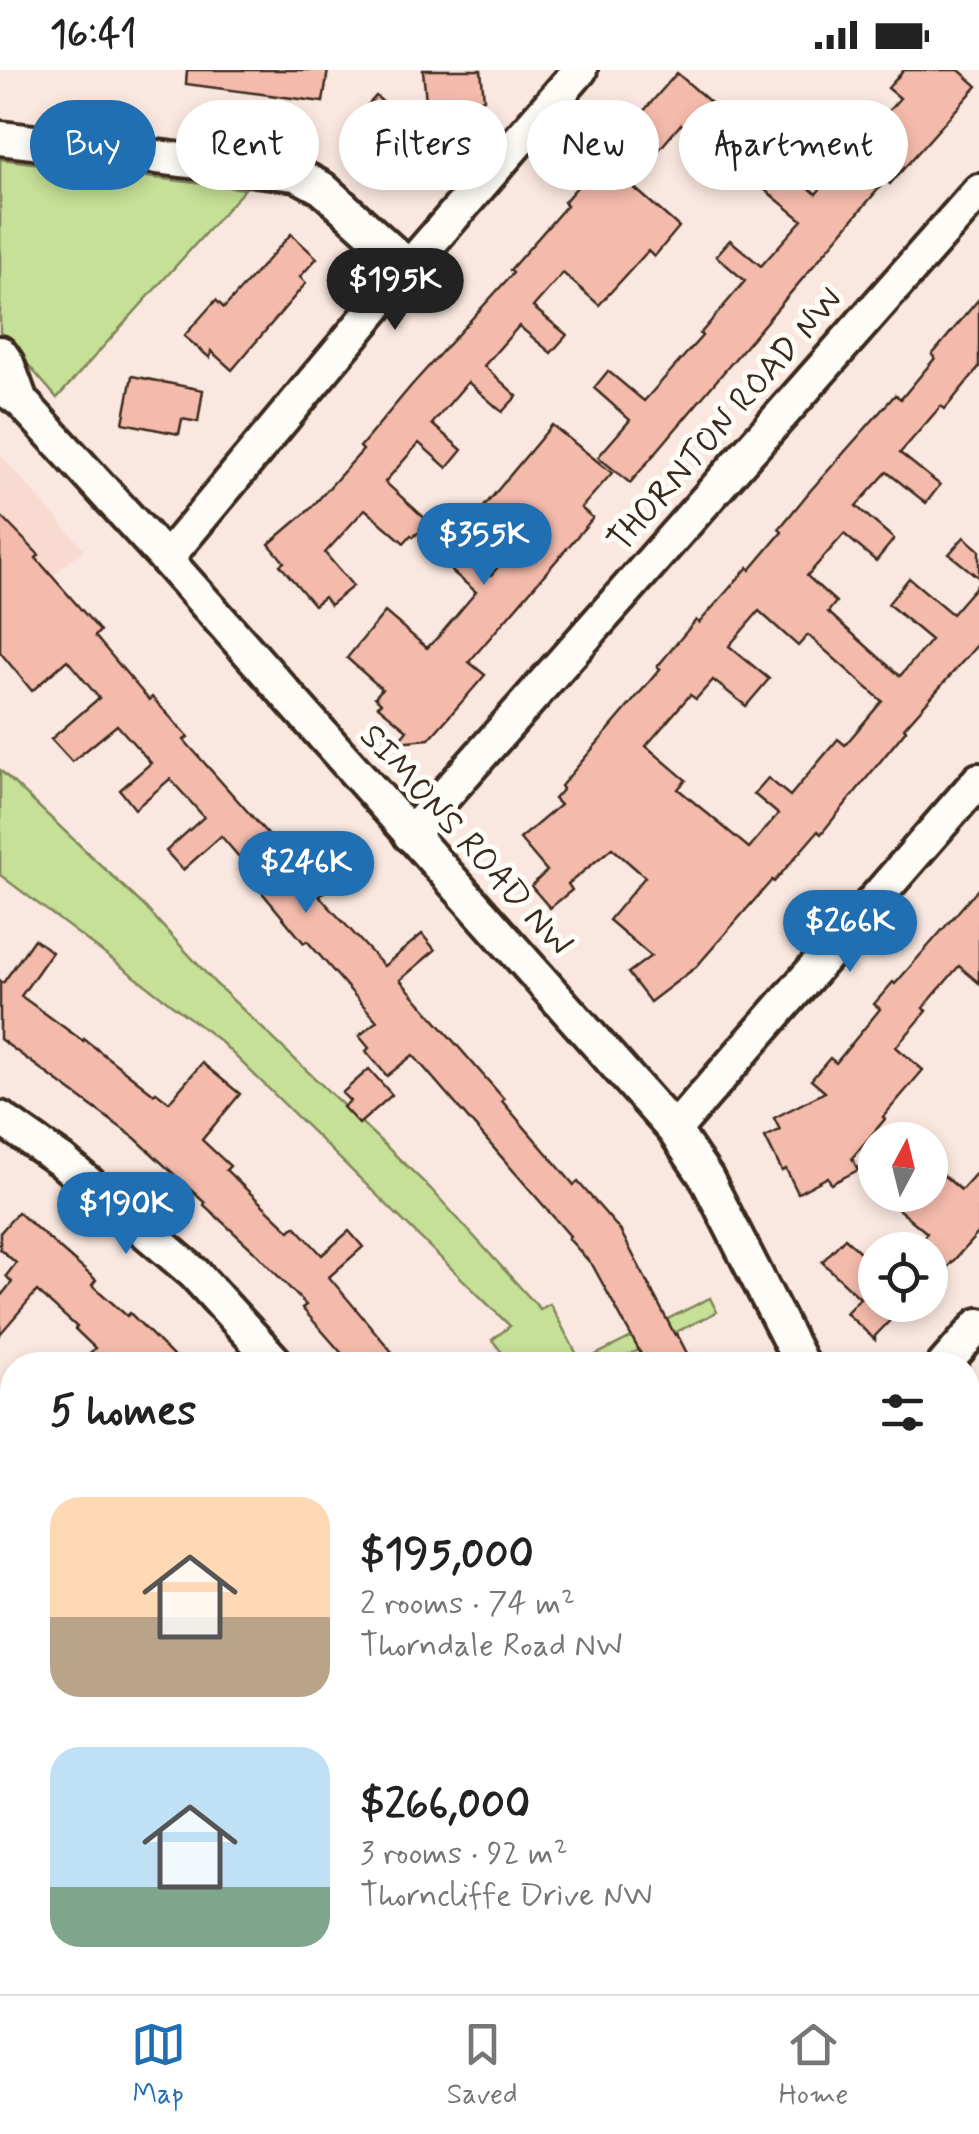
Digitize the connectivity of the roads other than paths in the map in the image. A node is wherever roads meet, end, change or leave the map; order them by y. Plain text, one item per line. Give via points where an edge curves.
1 (580, 70) edge
2 (0, 138) edge
3 (979, 190) edge
4 (408, 267) junction
5 (0, 353) edge
6 (7, 395) edge
7 (166, 560) junction
8 (979, 780) edge
9 (410, 835) junction
10 (0, 1118) edge
11 (674, 1130) junction
12 (979, 1325) edge
13 (266, 1352) edge
14 (795, 1352) edge
15 (955, 1352) edge

1 - 4 street
2 - 4 street via 296,174 322,188
3 - 9 street, THORNTON ROAD NW
4 - 7 street
5 - 6 street, SIMONS ROAD NW via 7,363
6 - 7 street, SIMONS ROAD NW
7 - 9 street, SIMONS ROAD NW
8 - 11 street
9 - 11 street, SIMONS ROAD NW
10 - 13 street via 194,1273
11 - 14 street, SIMONS ROAD NW
12 - 15 street

